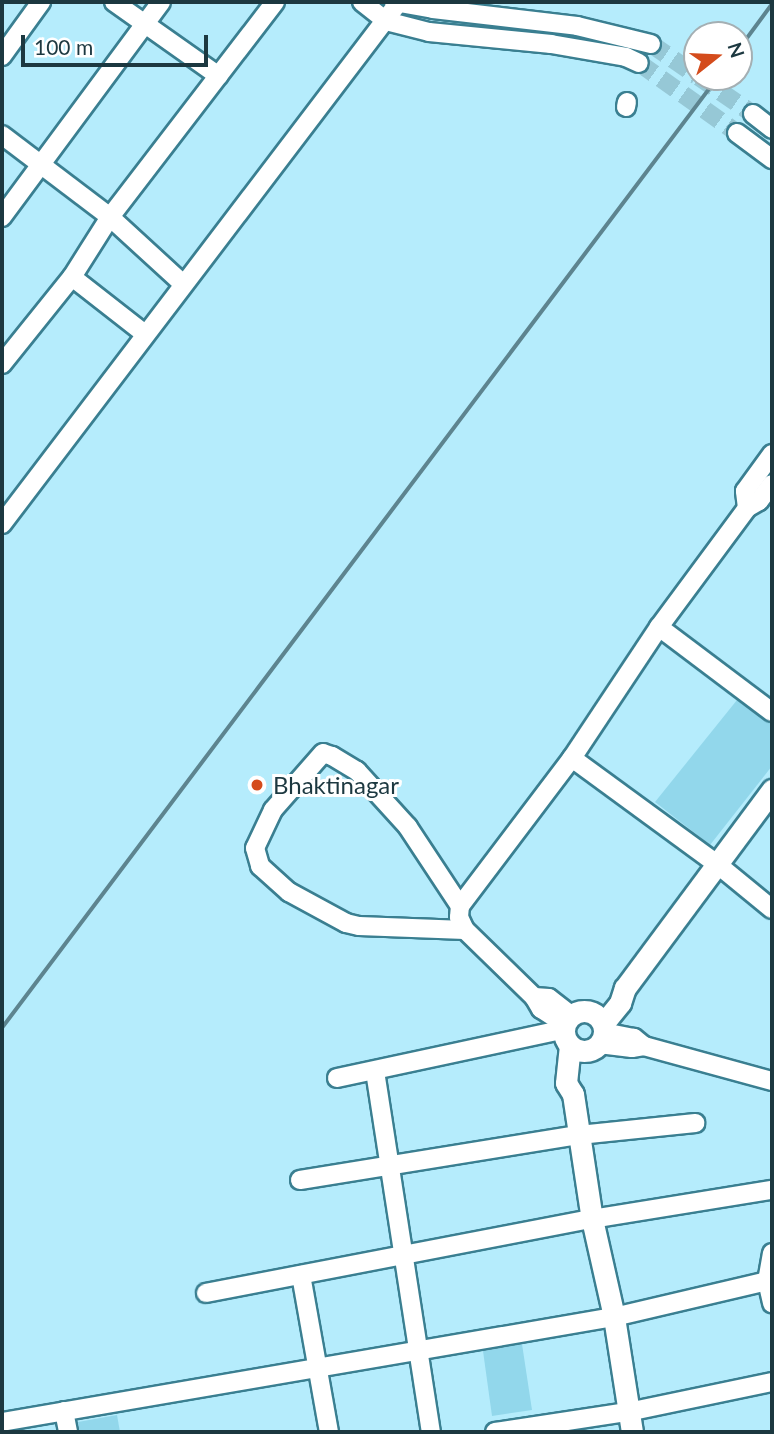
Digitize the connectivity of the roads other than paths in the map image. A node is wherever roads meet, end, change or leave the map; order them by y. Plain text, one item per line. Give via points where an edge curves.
1 (41, 2) edge
2 (114, 2) edge
3 (161, 2) edge
4 (275, 2) edge
5 (362, 2) edge
6 (397, 3) edge
7 (386, 21) junction
8 (146, 23) junction
9 (651, 44) tunnel mouth
10 (2, 56) edge
11 (639, 63) tunnel mouth
12 (219, 76) junction
13 (753, 114) tunnel mouth
14 (772, 129) edge
15 (737, 133) tunnel mouth
16 (2, 135) edge
17 (772, 159) edge
18 (41, 164) junction
19 (2, 217) edge
20 (110, 217) junction
21 (72, 277) junction
22 (183, 284) junction
23 (145, 334) junction
24 (2, 364) edge
25 (772, 454) edge
26 (772, 484) edge
27 (756, 503) edge
28 (2, 524) edge
29 (659, 627) junction
30 (772, 712) edge
31 (572, 758) junction
32 (772, 790) edge
33 (717, 864) junction
34 (460, 906) junction
35 (772, 909) edge
36 (465, 930) junction
37 (600, 1029) junction
38 (570, 1033) junction
39 (375, 1071) junction
40 (337, 1078) dead end
41 (772, 1082) edge
42 (695, 1123) dead end
43 (579, 1135) junction
44 (390, 1167) junction
45 (300, 1180) dead end
46 (772, 1190) edge
47 (592, 1219) junction
48 (772, 1254) edge
49 (401, 1255) junction
50 (301, 1275) junction
51 (770, 1281) edge
52 (206, 1293) dead end
53 (772, 1303) edge
54 (614, 1317) junction
55 (420, 1353) junction
56 (317, 1370) junction
57 (772, 1382) edge
58 (64, 1411) junction
59 (630, 1422) edge
60 (2, 1423) edge
61 (68, 1432) edge
62 (329, 1432) edge
63 (431, 1432) edge
64 (495, 1432) edge

1 - 10 street
2 - 8 street
3 - 8 street
4 - 12 street
5 - 7 street
6 - 7 street
6 - 9 street via 577,26
7 - 11 street via 429,32 588,50
7 - 22 street
8 - 12 street
8 - 18 street
12 - 20 street
13 - 14 street
15 - 17 street
16 - 18 street
18 - 19 street
18 - 20 street
20 - 21 street
20 - 22 street
21 - 23 street
21 - 24 street
22 - 23 street
23 - 28 street
25 - 27 street
26 - 27 street
27 - 29 street
29 - 30 street
29 - 31 street
31 - 33 street
31 - 34 street
32 - 33 main road
33 - 35 street
33 - 37 main road via 625,988 610,995
34 - 36 street
34 - 36 street via 408,827 357,771 332,755 323,753 273,810 255,848 260,866 289,892 346,923
36 - 38 street
37 - 38 main road via 591,1050
37 - 38 main road via 584,1011
37 - 41 street
38 - 39 street
38 - 43 main road via 566,1083 573,1094
39 - 40 street
39 - 44 street
42 - 43 street
43 - 44 street
43 - 47 main road
44 - 45 street
44 - 49 street
46 - 47 street
47 - 49 street
47 - 54 main road
48 - 51 street
49 - 50 street
49 - 55 street
50 - 52 street
50 - 56 street
51 - 53 street
51 - 54 street
54 - 55 street
54 - 59 main road
55 - 56 street
55 - 63 street
56 - 58 street
56 - 62 street
57 - 59 street
58 - 60 street
58 - 61 street
59 - 64 street

